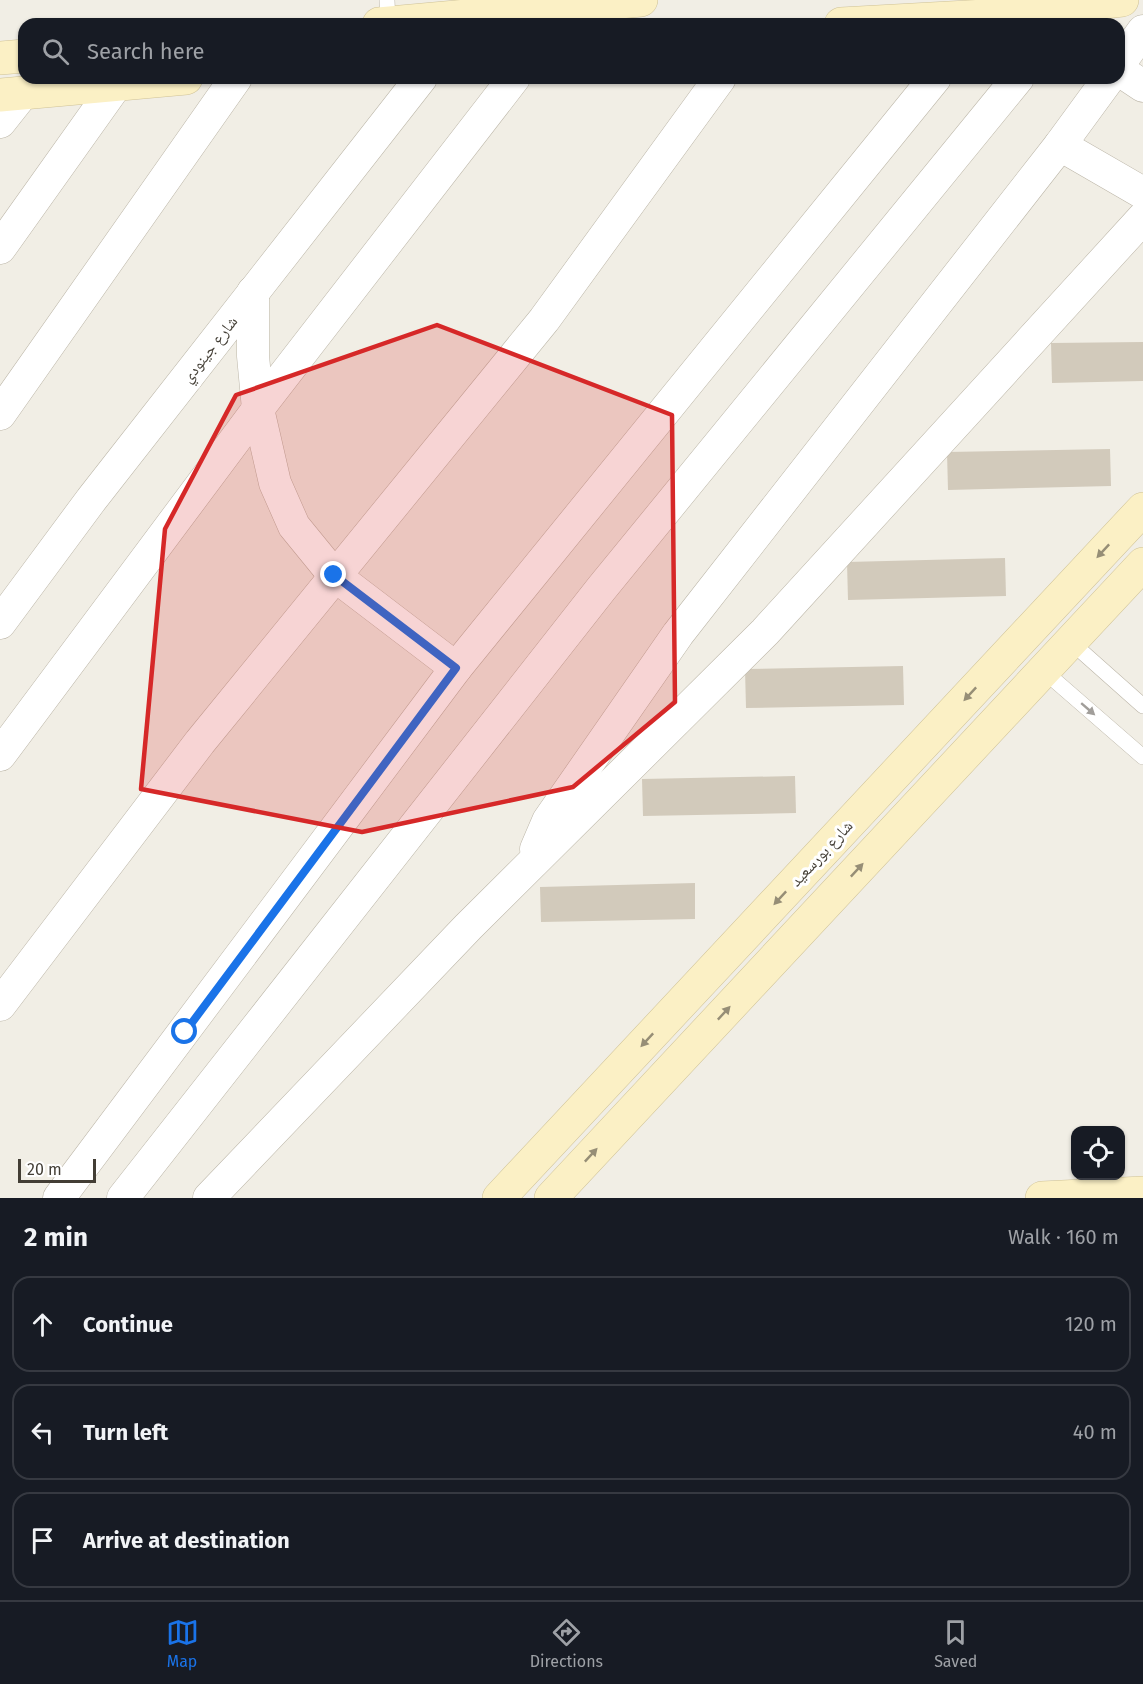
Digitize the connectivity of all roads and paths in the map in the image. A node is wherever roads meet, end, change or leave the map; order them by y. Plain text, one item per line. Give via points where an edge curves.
1 (641, 0) edge
2 (1122, 0) edge
3 (1070, 15) edge
4 (386, 18) edge
5 (1017, 18) edge
6 (1143, 31) edge
7 (18, 56) edge
8 (1125, 56) edge
9 (0, 58) edge
10 (1125, 74) edge
11 (126, 84) edge
12 (232, 84) edge
13 (415, 84) edge
14 (509, 84) edge
15 (716, 84) edge
16 (930, 84) edge
17 (1013, 84) edge
18 (1105, 84) edge
19 (116, 85) junction
20 (1143, 86) edge
21 (12, 94) edge
22 (0, 122) edge
23 (1060, 145) junction
24 (1143, 193) edge
25 (1136, 237) edge
26 (0, 248) edge
27 (253, 292) junction
28 (258, 409) junction
29 (0, 414) edge
30 (1143, 508) edge
31 (1143, 564) edge
32 (334, 575) junction
33 (0, 623) edge
34 (1071, 642) junction
35 (456, 668) junction
36 (1044, 670) junction
37 (1143, 706) edge
38 (0, 755) edge
39 (1143, 757) edge
40 (530, 867) junction
41 (0, 1005) edge
42 (1143, 1193) edge
43 (59, 1198) edge
44 (123, 1198) edge
45 (209, 1198) edge
46 (499, 1198) edge
47 (551, 1198) edge
48 (1042, 1198) edge

1 - 4 main road
2 - 3 main road
3 - 5 main road
6 - 8 street
7 - 9 main road
10 - 20 street
11 - 19 main road
12 - 29 street
13 - 27 street, شارع جينودي
14 - 28 street
15 - 32 street via 544,320
16 - 35 street
17 - 44 street via 601,589
18 - 23 street
19 - 21 main road
19 - 26 street
21 - 22 street
23 - 24 street
23 - 40 street via 678,634 548,821
25 - 40 street via 765,633
27 - 28 street
27 - 33 street, شارع جينودي
28 - 32 street via 275,483 294,526
28 - 38 street
30 -> 46 main road, شارع بورسعيد
31 - 34 main road
32 - 35 street
32 - 41 street via 200,742
34 - 36 main road
34 - 37 lane
35 - 43 street
36 -> 39 lane
47 -> 36 main road
40 - 45 street
42 - 48 main road

